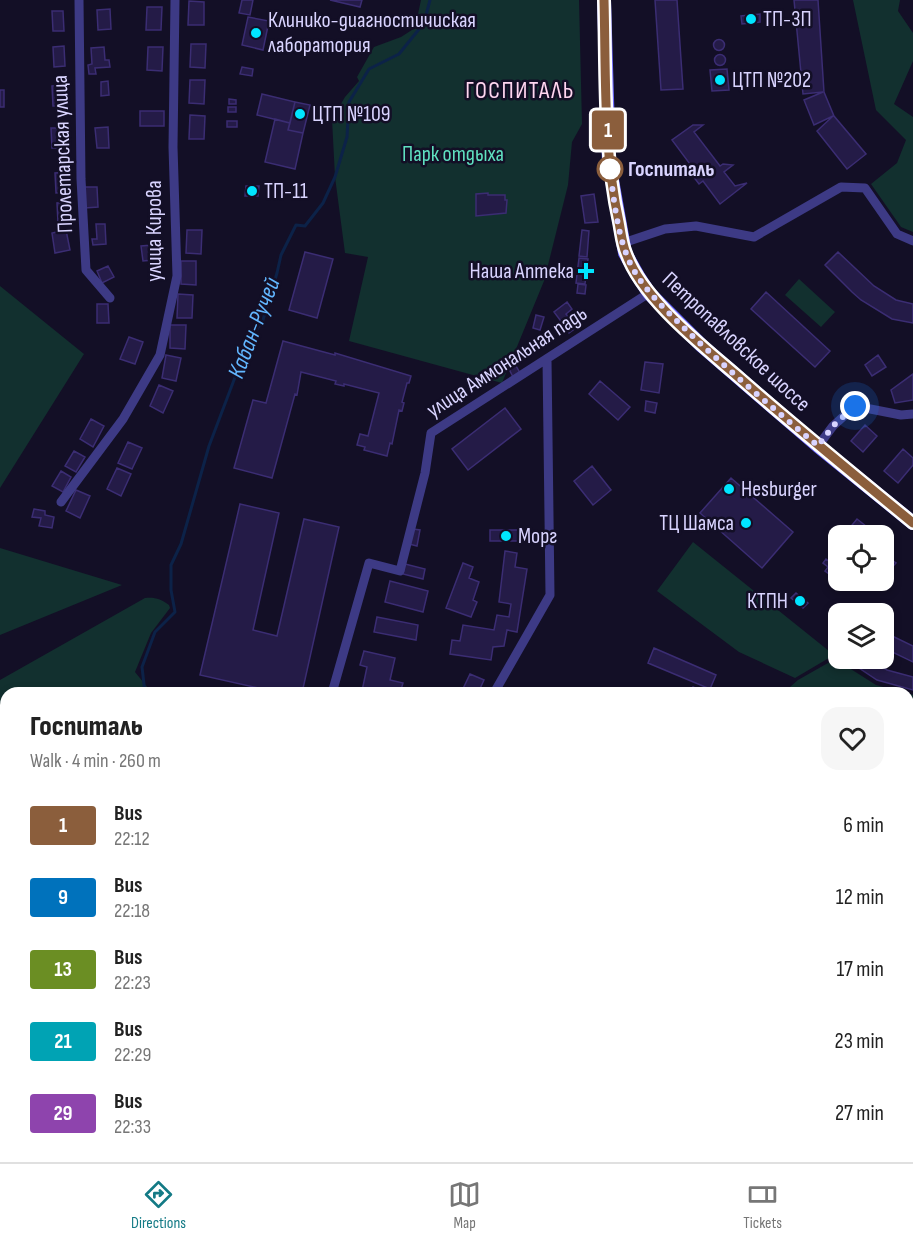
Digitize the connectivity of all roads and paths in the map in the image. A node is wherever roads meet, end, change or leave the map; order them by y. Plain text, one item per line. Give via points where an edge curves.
1 (79, 0) edge
2 (175, 0) edge
3 (604, 0) edge
4 (913, 241) edge
5 (623, 243) junction
6 (649, 293) junction
7 (110, 298) dead end
8 (547, 358) junction
9 (913, 414) edge
10 (818, 446) junction
11 (61, 502) dead end
12 (913, 522) edge
13 (334, 687) edge
14 (497, 687) edge

1 - 7 street, Пролетарская улица via 86,270
2 - 11 street, улица Кирова via 173,147 177,276 160,355 123,419
3 - 5 main road, Петропавловское шоссе via 609,163
4 - 5 street via 897,234 865,188 841,187 754,237 696,226 665,229
5 - 6 main road, Петропавловское шоссе
6 - 8 street, улица Аммональная падь
6 - 10 main road, Петропавловское шоссе via 702,346
8 - 13 street, улица Аммональная падь via 431,433 400,571 369,563
8 - 14 street via 550,595
9 - 10 street via 855,406
10 - 12 main road, Петропавловское шоссе

